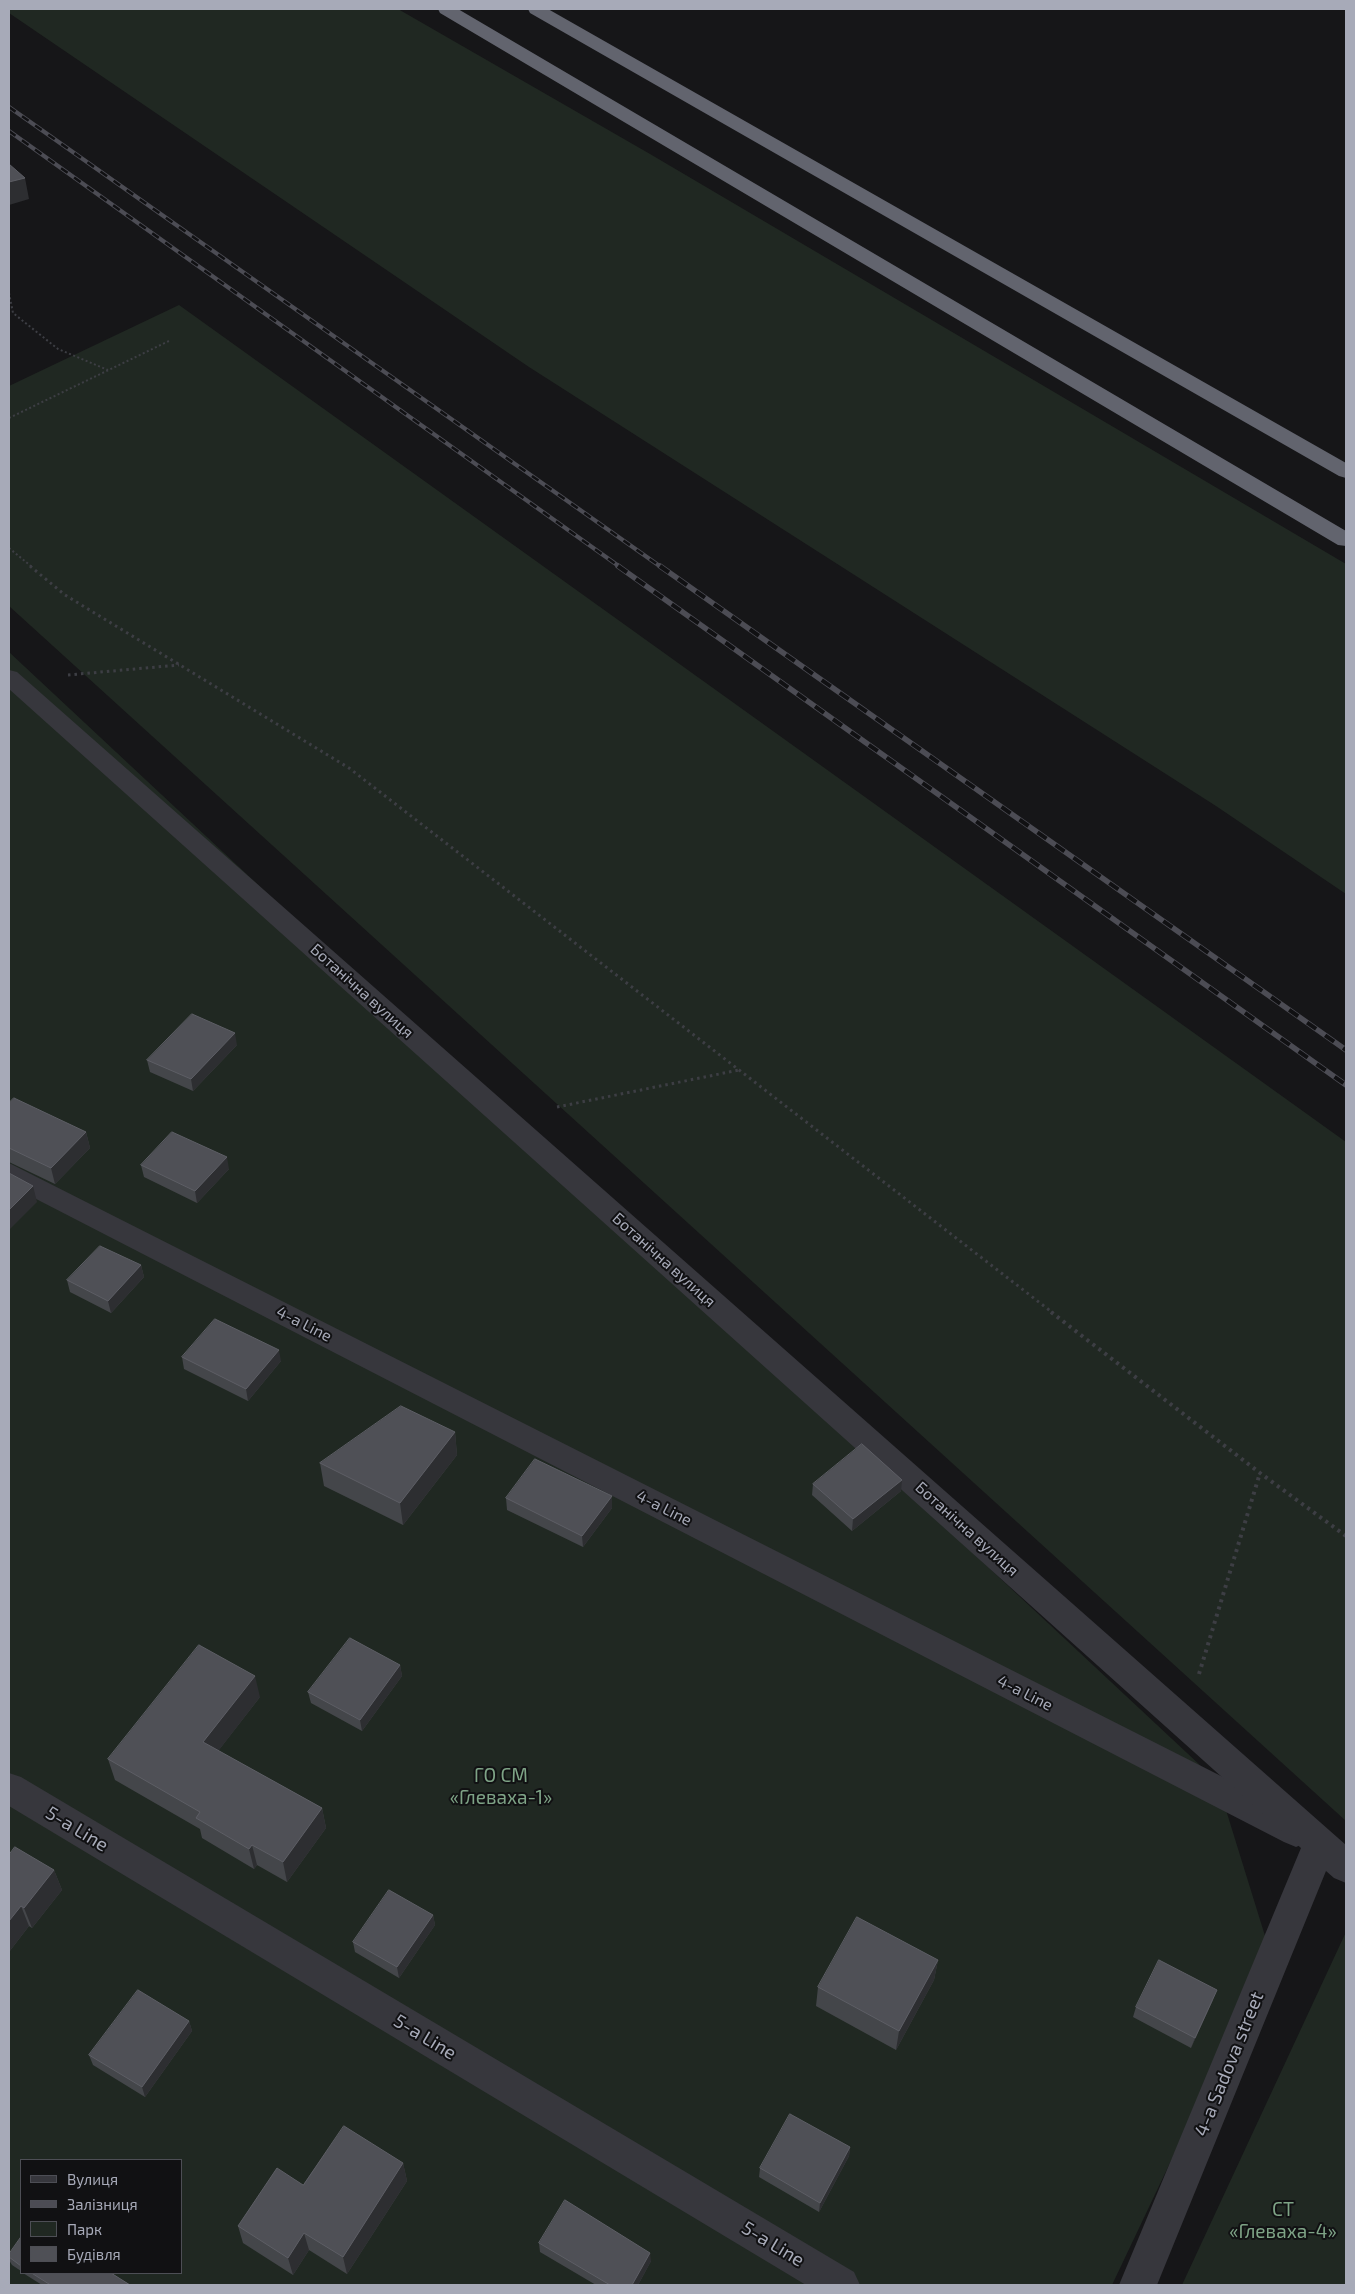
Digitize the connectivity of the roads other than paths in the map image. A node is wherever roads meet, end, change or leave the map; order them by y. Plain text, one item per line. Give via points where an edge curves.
1 (446, 9) edge
2 (536, 9) edge
3 (1346, 472) edge
4 (1346, 540) edge
5 (11, 679) edge
6 (9, 1173) edge
7 (9, 1788) edge
8 (1320, 1843) junction
9 (1346, 1867) edge
10 (842, 2285) edge
11 (1138, 2285) edge

1 - 4 highway
2 - 3 highway
5 - 8 street, Ботанічна вулиця
6 - 8 street, 4-a Line
7 - 10 street, 5-a Line
8 - 9 street
8 - 11 street, 4-a Sadova street

